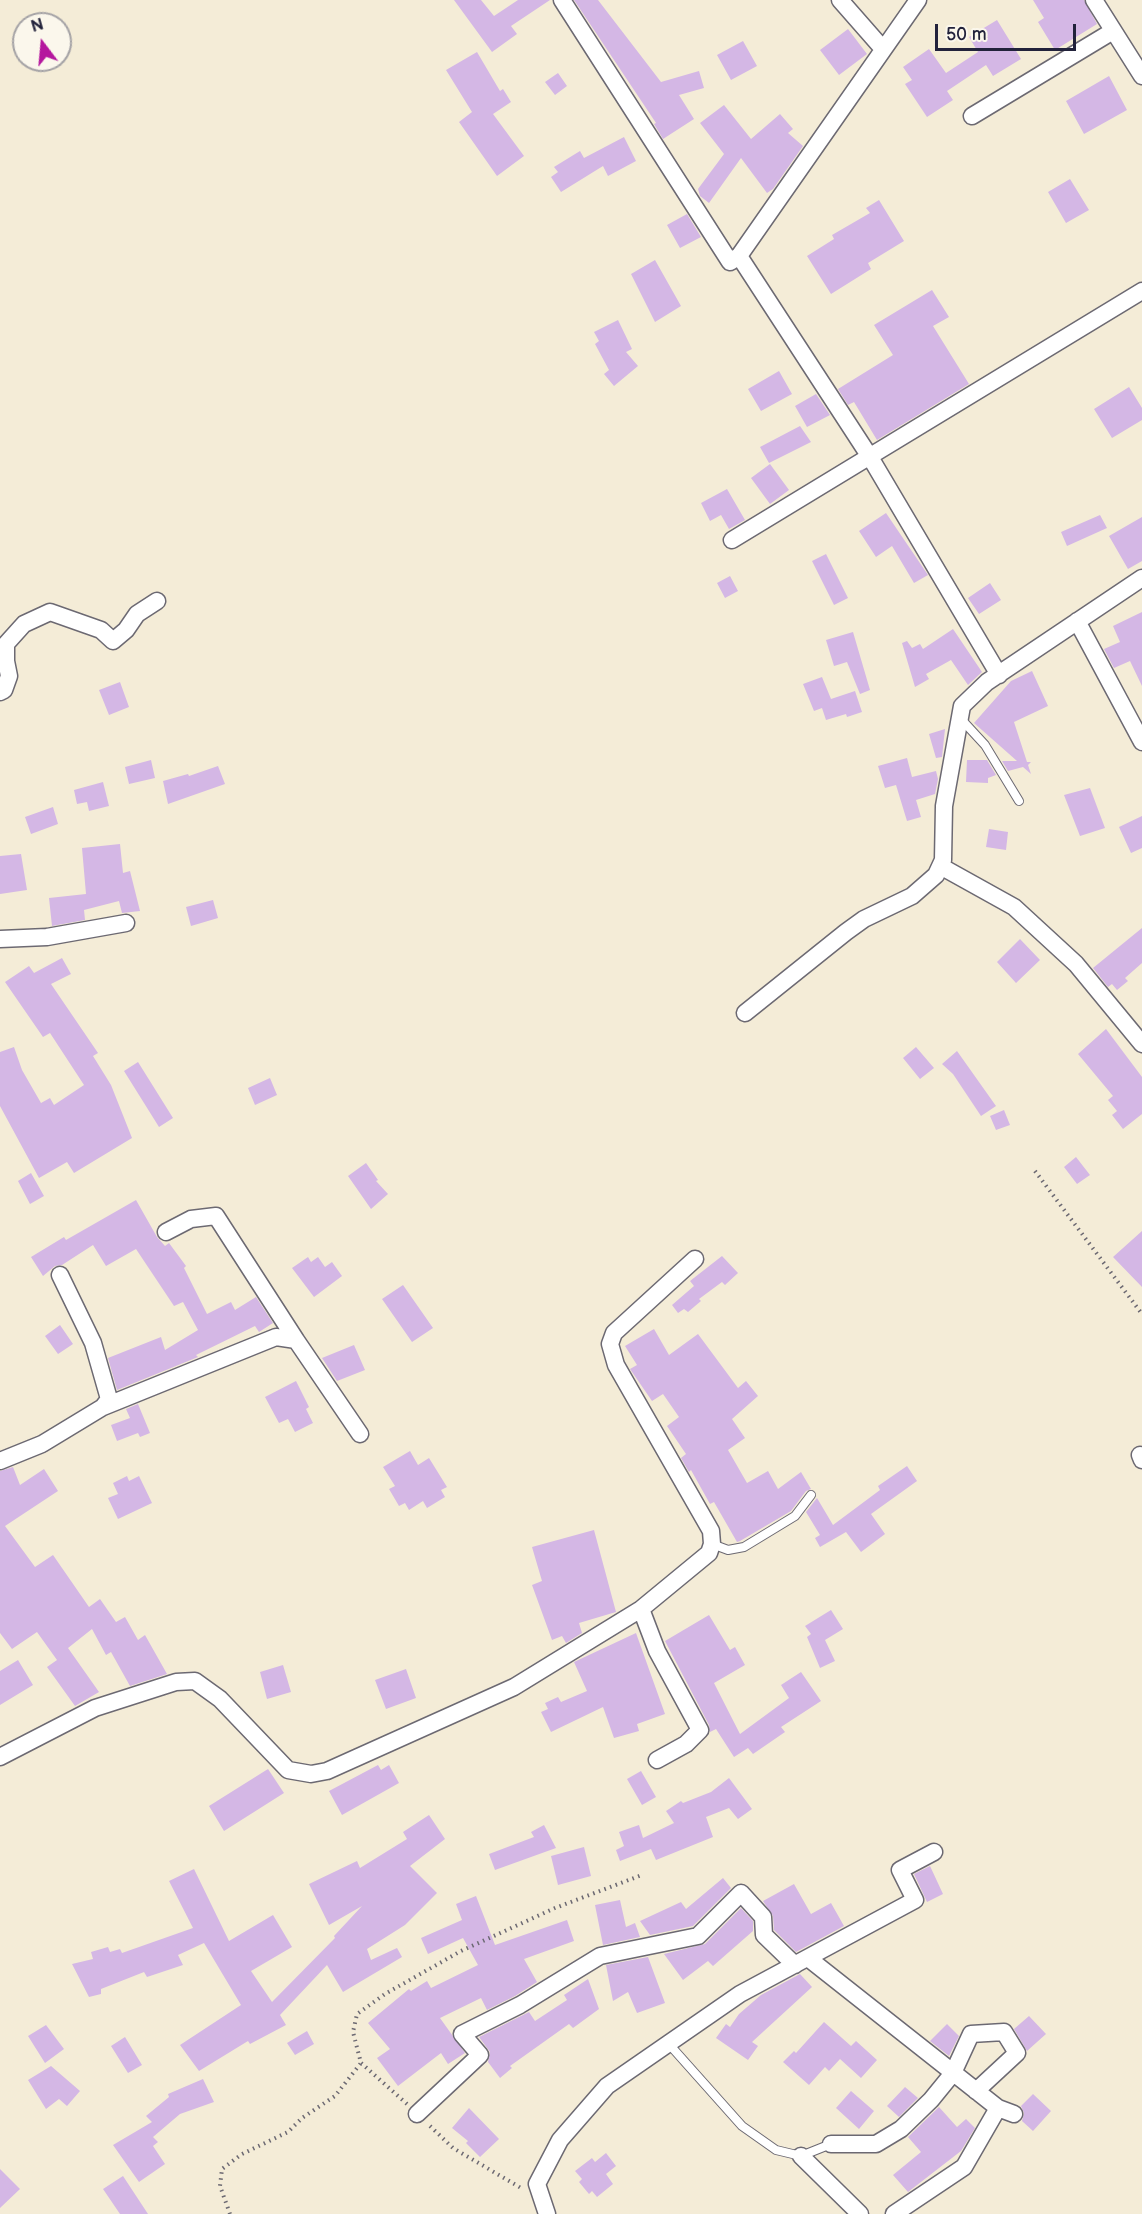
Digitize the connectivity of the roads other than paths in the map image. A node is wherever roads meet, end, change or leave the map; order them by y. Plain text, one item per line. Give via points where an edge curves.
1 (562, 0) edge
2 (840, 0) edge
3 (918, 0) edge
4 (1094, 0) edge
5 (1113, 31) junction
6 (883, 48) junction
7 (1142, 76) edge
8 (972, 116) dead end
9 (740, 256) junction
10 (1142, 291) edge
11 (870, 457) junction
12 (732, 540) dead end
13 (1142, 578) edge
14 (157, 601) dead end
15 (1077, 621) junction
16 (999, 675) junction
17 (0, 692) edge
18 (961, 718) junction
19 (1142, 742) edge
20 (1019, 801) dead end
21 (942, 867) junction
22 (126, 923) dead end
23 (0, 939) edge
24 (745, 1013) dead end
25 (1142, 1044) edge
26 (166, 1232) dead end
27 (695, 1259) dead end
28 (60, 1275) dead end
29 (296, 1340) junction
30 (103, 1407) junction
31 (360, 1434) dead end
32 (0, 1461) edge
33 (811, 1495) dead end
34 (712, 1544) junction
35 (641, 1610) junction
36 (0, 1757) edge
37 (657, 1760) dead end
38 (934, 1852) dead end
39 (801, 1961) junction
40 (668, 2043) junction
41 (953, 2073) junction
42 (976, 2091) junction
43 (417, 2114) road end
44 (831, 2144) joint
45 (801, 2156) junction
46 (547, 2214) edge
47 (860, 2214) edge
48 (894, 2214) edge

1 - 9 street via 730,262
2 - 6 street
3 - 6 street
4 - 5 street
5 - 7 street
5 - 8 street
6 - 9 street
9 - 11 street
10 - 11 street
11 - 12 street
11 - 16 street
13 - 15 street
14 - 17 street via 138,614 113,641 101,630 50,612 24,624 6,644 9,676
15 - 16 street
15 - 19 street
16 - 18 street via 962,706
18 - 20 lane via 985,745
18 - 21 street via 944,806
21 - 24 street via 912,896 846,932
21 - 25 street via 1014,908 1076,964
22 - 23 street via 47,937
26 - 29 street via 191,1219 216,1216
27 - 34 street via 614,1333 610,1344 616,1365 711,1531
28 - 30 street via 93,1343 108,1390 109,1399
29 - 30 street via 276,1336
29 - 31 street
30 - 32 street via 42,1444
33 - 34 lane via 795,1516 744,1547 728,1550
34 - 35 street via 709,1553
35 - 36 street via 514,1687 327,1771 311,1774 288,1770 220,1699 195,1681 176,1682 94,1708
35 - 37 street via 657,1651 700,1730 686,1744
38 - 39 street via 900,1870 915,1900
39 - 40 street via 740,1994
39 - 41 street
39 - 43 street via 764,1935 763,1917 741,1893 698,1936 600,1956 520,2005 462,2034 480,2055
40 - 45 lane via 742,2126 776,2150
40 - 46 street via 607,2086 560,2140 537,2184
41 - 42 street
41 - 42 street via 971,2034 1004,2032 1017,2053
41 - 44 street via 901,2129 876,2144
42 - 48 street via 1006,2111 964,2167
44 - 45 lane
45 - 47 street

